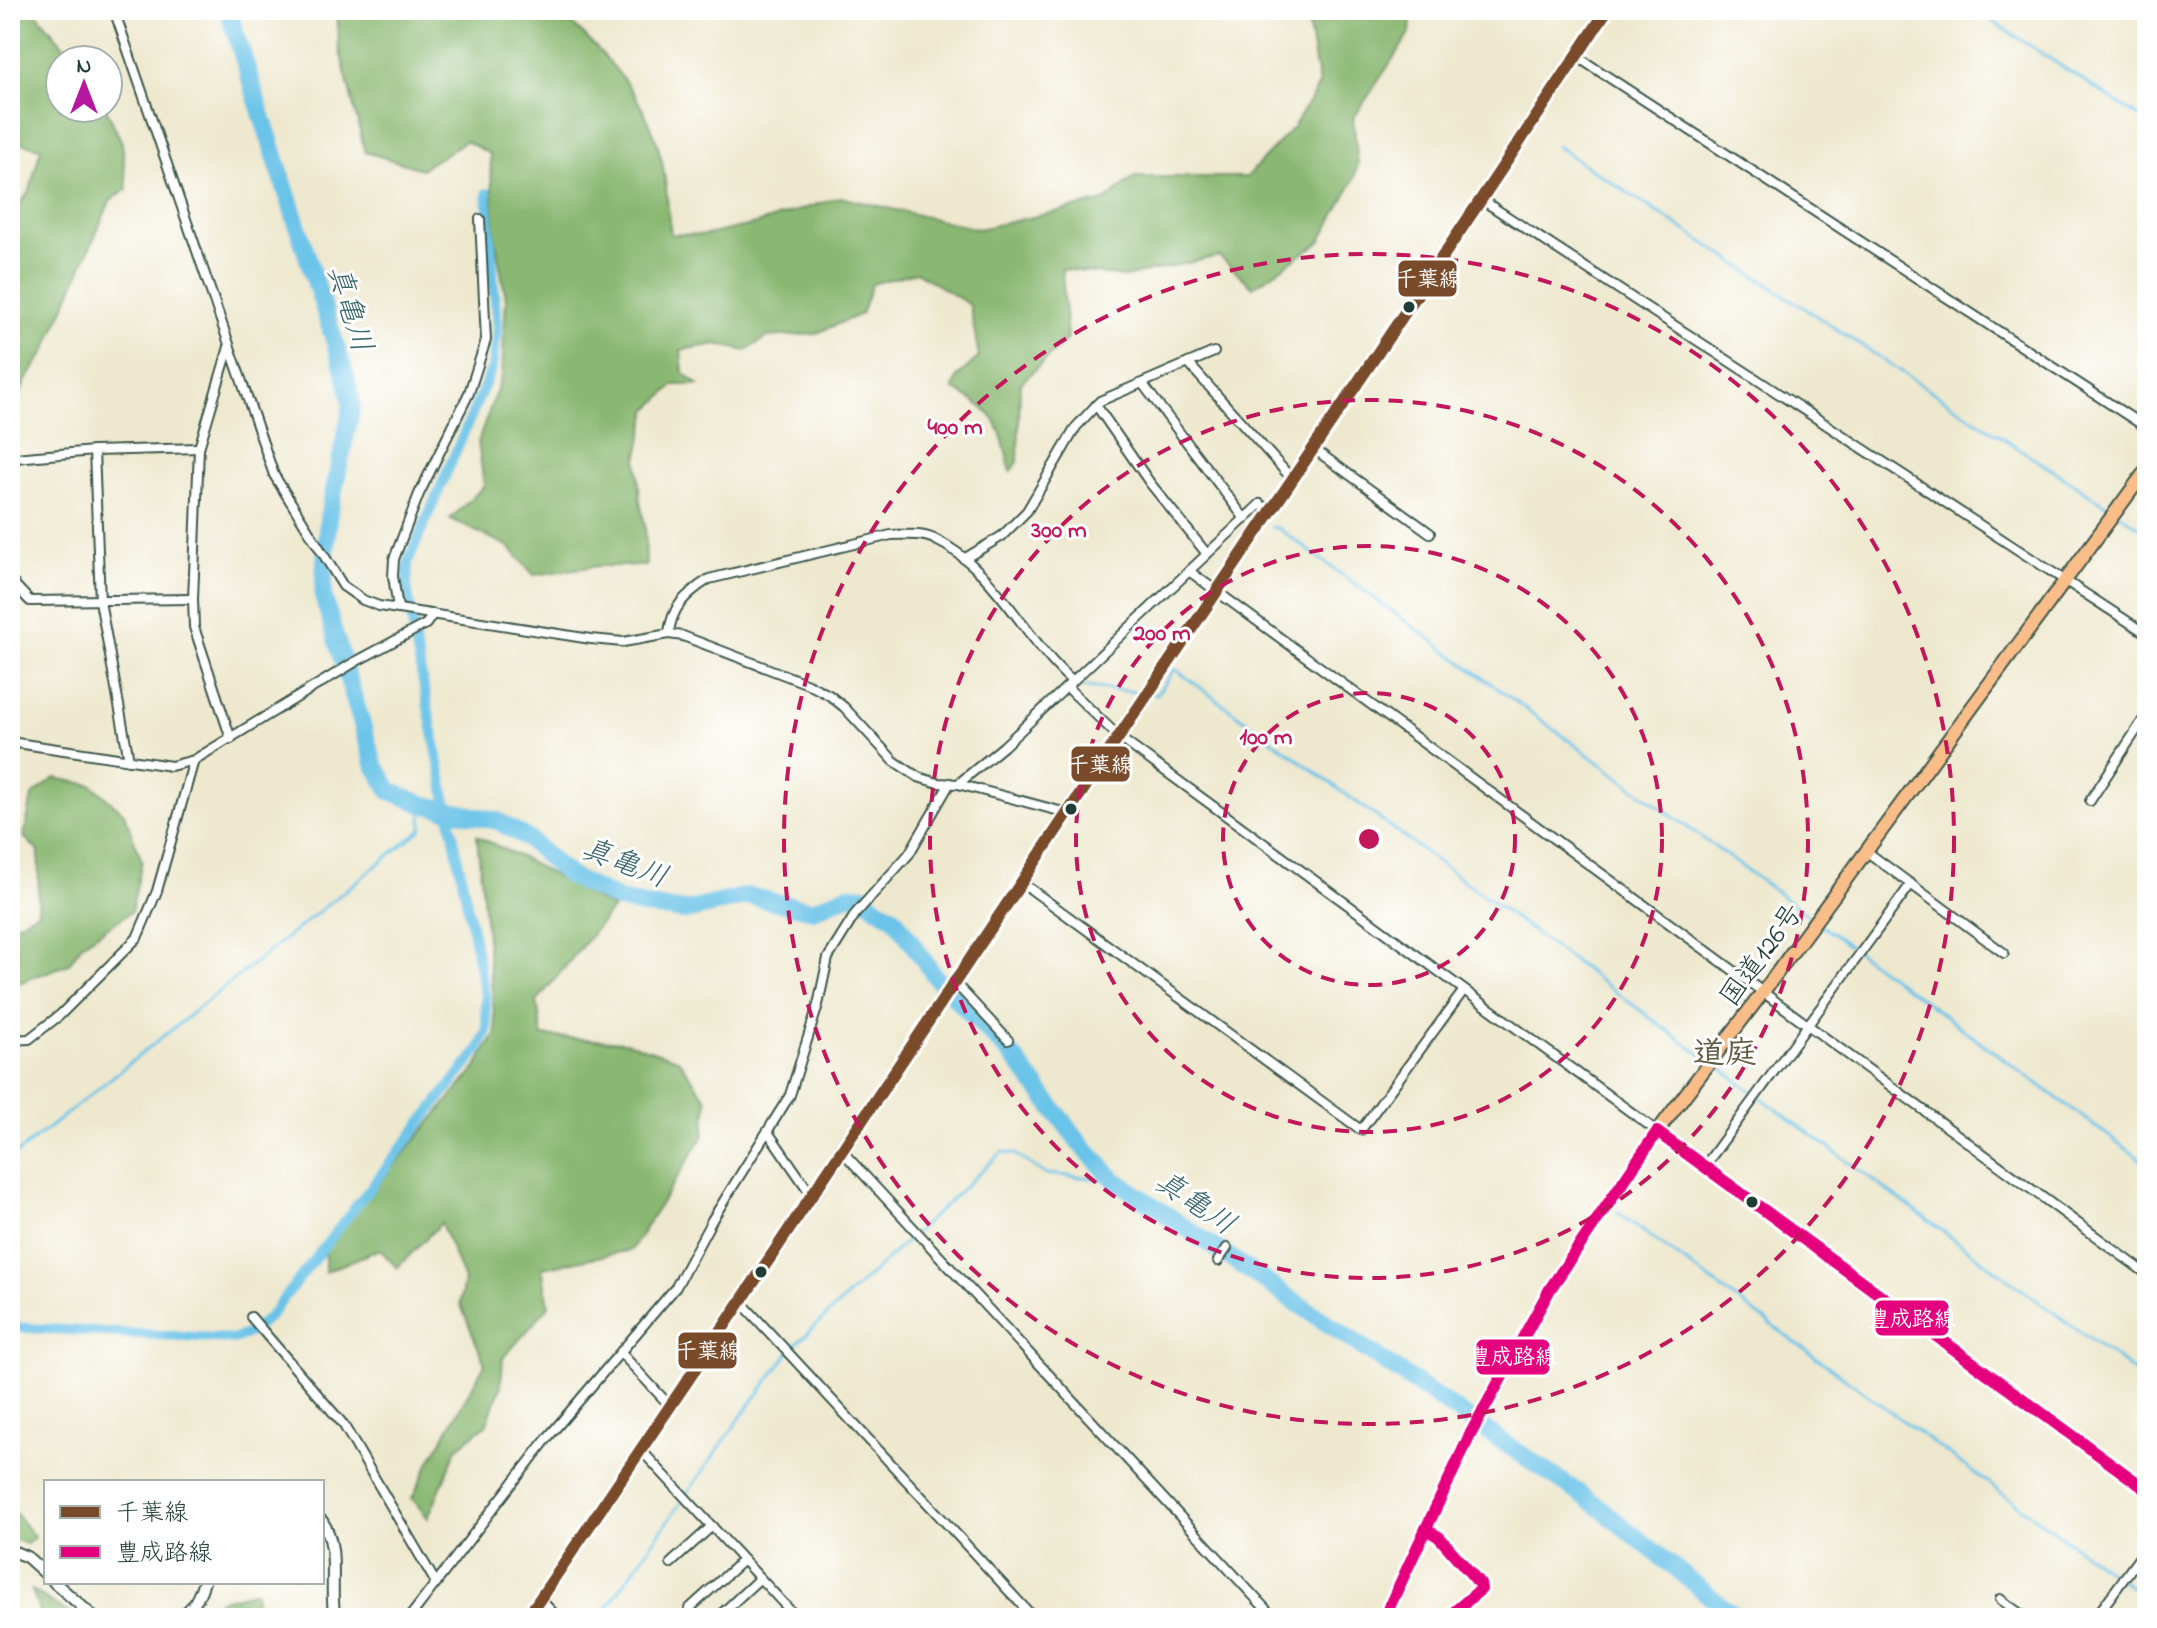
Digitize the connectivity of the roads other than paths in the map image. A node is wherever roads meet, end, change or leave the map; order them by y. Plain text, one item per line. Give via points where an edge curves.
1 (114, 10) edge
2 (1598, 10) edge
3 (1607, 10) edge
4 (2137, 10) edge
5 (2147, 17) edge
6 (1597, 25) junction
7 (1576, 56) junction
8 (1482, 200) junction
9 (480, 219) dead end
10 (229, 347) junction
11 (1214, 352) dead end
12 (1188, 363) junction
13 (1142, 383) junction
14 (1096, 405) junction
15 (2147, 428) edge
16 (199, 448) junction
17 (1314, 449) junction
18 (94, 451) junction
19 (15, 458) dead end
20 (2147, 469) edge
21 (1293, 480) junction
22 (1271, 512) junction
23 (1245, 519) junction
24 (1430, 533) dead end
25 (1207, 554) junction
26 (964, 559) junction
27 (1189, 571) junction
28 (10, 580) edge
29 (2066, 580) junction
30 (1217, 593) junction
31 (193, 599) junction
32 (100, 601) junction
33 (398, 608) junction
34 (433, 614) junction
35 (669, 634) junction
36 (2147, 634) edge
37 (1069, 684) junction
38 (2147, 714) edge
39 (1120, 738) junction
40 (231, 739) junction
41 (10, 742) edge
42 (129, 760) junction
43 (194, 760) junction
44 (954, 783) junction
45 (2090, 801) dead end
46 (1067, 813) junction
47 (1866, 851) junction
48 (1021, 882) junction
49 (1911, 884) junction
50 (2004, 953) dead end
51 (955, 983) junction
52 (1464, 990) junction
53 (1763, 992) junction
54 (1807, 1025) junction
55 (10, 1040) edge
56 (1008, 1040) dead end
57 (768, 1132) junction
58 (1657, 1132) junction
59 (842, 1151) junction
60 (1704, 1167) junction
61 (813, 1197) junction
62 (1227, 1248) dead end
63 (1218, 1261) dead end
64 (2147, 1274) edge
65 (742, 1303) junction
66 (251, 1317) dead end
67 (621, 1353) junction
68 (670, 1406) junction
69 (641, 1450) junction
70 (2147, 1490) edge
71 (324, 1525) edge
72 (712, 1526) junction
73 (2147, 1547) edge
74 (10, 1550) edge
75 (743, 1560) junction
76 (671, 1563) dead end
77 (44, 1572) edge
78 (760, 1578) junction
79 (436, 1583) junction
80 (56, 1584) edge
81 (203, 1584) edge
82 (540, 1599) junction
83 (2000, 1599) dead end
84 (689, 1609) dead end
85 (95, 1618) edge
86 (171, 1618) edge
87 (335, 1618) edge
88 (409, 1618) edge
89 (527, 1618) edge
90 (558, 1618) edge
91 (717, 1618) edge
92 (797, 1618) edge
93 (1034, 1618) edge
94 (1274, 1618) edge
95 (1384, 1618) edge
96 (2026, 1618) edge
97 (2095, 1618) edge

1 - 10 street
2 - 6 street
3 - 6 street
4 - 5 street
6 - 7 street
7 - 8 street
7 - 15 street
8 - 17 street
8 - 29 street
9 - 33 street via 486,340 469,393 394,559
10 - 16 street
10 - 33 street via 274,475 335,575 363,600
11 - 12 street
12 - 13 street
12 - 21 street
13 - 14 street
13 - 23 street
14 - 25 street
14 - 26 street via 1076,427 1027,511 1002,536
16 - 18 street
16 - 31 street
17 - 21 street
17 - 24 street
18 - 19 street
18 - 32 street
20 - 29 highway, 国道126号
21 - 22 street
22 - 23 street via 1260,504
22 - 30 street
23 - 25 street
25 - 27 street
26 - 35 street via 932,538 891,535 709,579 678,605
26 - 37 street via 1014,610
27 - 30 street
27 - 37 street
28 - 32 street via 30,601
29 - 36 street
29 - 47 highway, 国道126号
30 - 39 street
30 - 53 street
31 - 32 street
31 - 40 street via 194,627
32 - 42 street
33 - 34 street
34 - 35 street via 608,641
34 - 40 street via 426,624
35 - 44 street via 808,684 844,707 894,761 918,777
37 - 39 street
37 - 44 street via 1004,746
38 - 45 street
39 - 46 street
39 - 52 street
40 - 43 street
41 - 42 street
42 - 43 street via 171,766
43 - 55 street via 157,891 137,938 60,1015 29,1039
44 - 46 street
44 - 57 street via 909,854 856,913 828,958 790,1095
46 - 48 street
47 - 49 street
47 - 53 highway, 国道126号
48 - 51 street
48 - 52 street via 1361,1130
49 - 50 street
49 - 54 street
51 - 56 street
51 - 59 street
52 - 58 street
53 - 54 street
53 - 58 highway, 国道126号
54 - 60 street
54 - 64 street
57 - 61 street
57 - 67 street via 676,1287
58 - 60 street
58 - 95 highway, 国道126号 via 1550,1289 1471,1433
59 - 61 street
59 - 94 street
60 - 70 street
61 - 65 street
62 - 63 street
65 - 68 street
65 - 93 street
66 - 79 street via 343,1424
67 - 68 street
67 - 79 street via 549,1436
68 - 69 street
69 - 72 street
69 - 82 street
71 - 87 street via 333,1557
72 - 75 street
72 - 76 street
73 - 97 street
74 - 77 street
75 - 78 street
75 - 84 street
78 - 91 street
78 - 92 street
79 - 88 street
80 - 85 street
81 - 86 street via 189,1610
82 - 89 street
82 - 90 street
83 - 96 street

